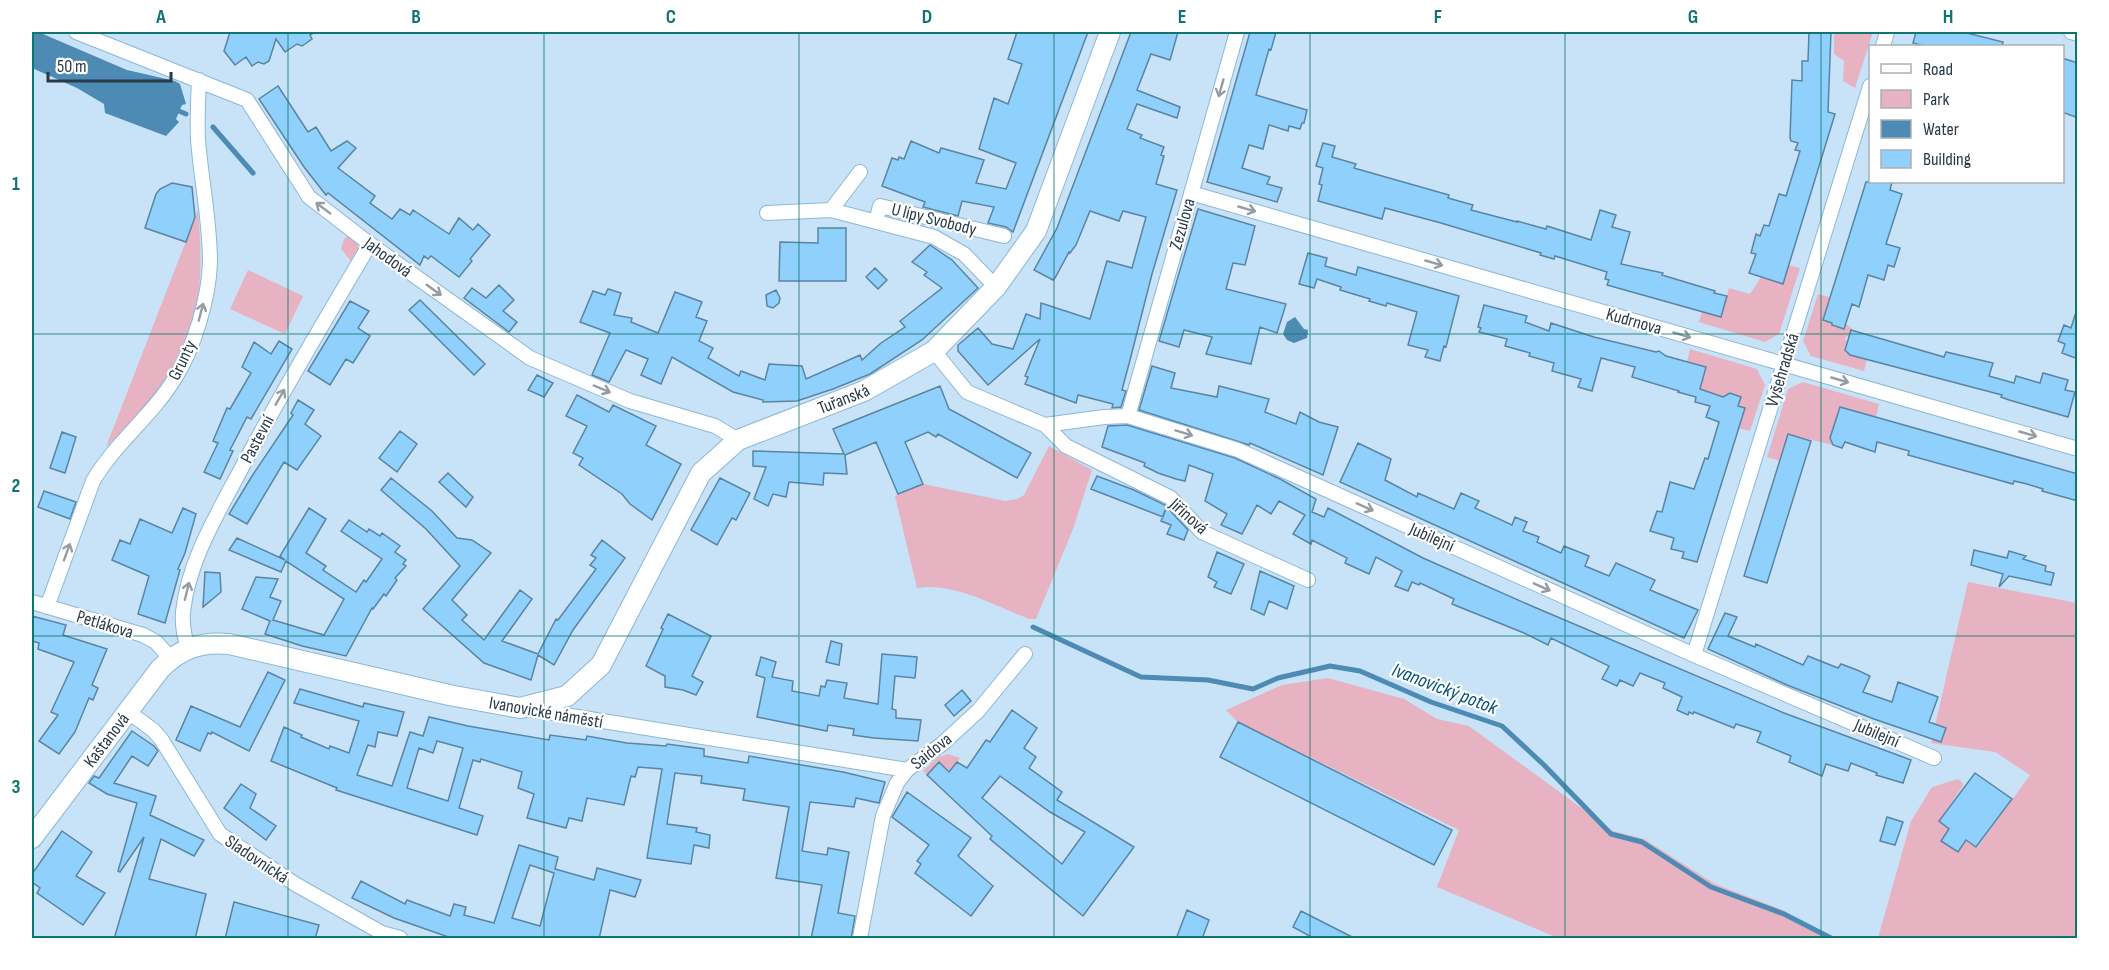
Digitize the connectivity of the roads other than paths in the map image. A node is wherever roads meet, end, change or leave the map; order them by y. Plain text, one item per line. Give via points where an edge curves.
1 (76, 32) edge
2 (1110, 32) edge
3 (1237, 32) edge
4 (2071, 32) edge
5 (2078, 34) edge
6 (199, 80) junction
7 (1869, 89) edge
8 (860, 172) dead end
9 (1191, 193) junction
10 (831, 210) junction
11 (766, 213) dead end
12 (876, 222) junction
13 (1004, 236) dead end
14 (370, 244) junction
15 (996, 286) junction
16 (934, 351) junction
17 (1784, 364) junction
18 (1128, 416) junction
19 (1045, 425) junction
20 (738, 440) junction
21 (2078, 448) edge
22 (1308, 580) dead end
23 (32, 602) edge
24 (47, 607) junction
25 (188, 648) junction
26 (1025, 654) dead end
27 (1694, 655) junction
28 (171, 659) junction
29 (520, 708) junction
30 (127, 711) junction
31 (1934, 758) dead end
32 (907, 770) junction
33 (32, 838) edge
34 (400, 939) edge
35 (860, 939) edge

1 - 6 street, Jahodová
2 - 15 main road, Tuřanská via 1036,231
3 -> 9 street, Zezulova
4 - 5 street
14 -> 6 street, Jahodová via 309,197 247,100
24 -> 6 street, Grunty via 93,481 176,378 193,341 210,263 198,139
7 - 17 street, Vyšehradská
8 - 10 street
9 -> 17 street, Kudrnova
9 - 18 street, Zezulova
10 - 11 street, U lípy Svobody
10 - 12 street, U lípy Svobody
12 - 13 street, U lípy Svobody via 880,206
12 - 15 street, U lípy Svobody via 934,237 964,254
14 -> 20 street, Jahodová via 530,358 630,401 715,426
25 -> 14 street, Pastevní via 183,630 184,604 213,522 268,418
15 - 16 main road, Tuřanská
16 - 19 street via 968,392
16 - 20 main road, Tuřanská via 864,391
17 -> 21 street, Kudrnova
17 - 27 street, Vyšehradská
18 - 19 street, Jubilejní
18 -> 27 street, Jubilejní via 1238,450
19 - 22 street, Jiřinová via 1066,446 1171,498 1202,532
20 - 29 main road, Tuřanská via 701,473 601,665 567,696
23 - 24 street, Petlákova
24 - 28 street, Petlákova via 143,635 156,642
25 - 28 main road, Kaštanová
25 - 29 main road, Ivanovické náměstí via 229,644
26 - 32 street, Saidova via 978,711
27 - 31 street, Jubilejní
28 - 30 main road, Kaštanová
29 - 32 street, Ivanovické náměstí
30 - 33 main road, Kaštanová
30 - 34 street, Sladovnická via 161,739 220,834 295,884 382,933
32 - 35 street, Saidova via 883,816

